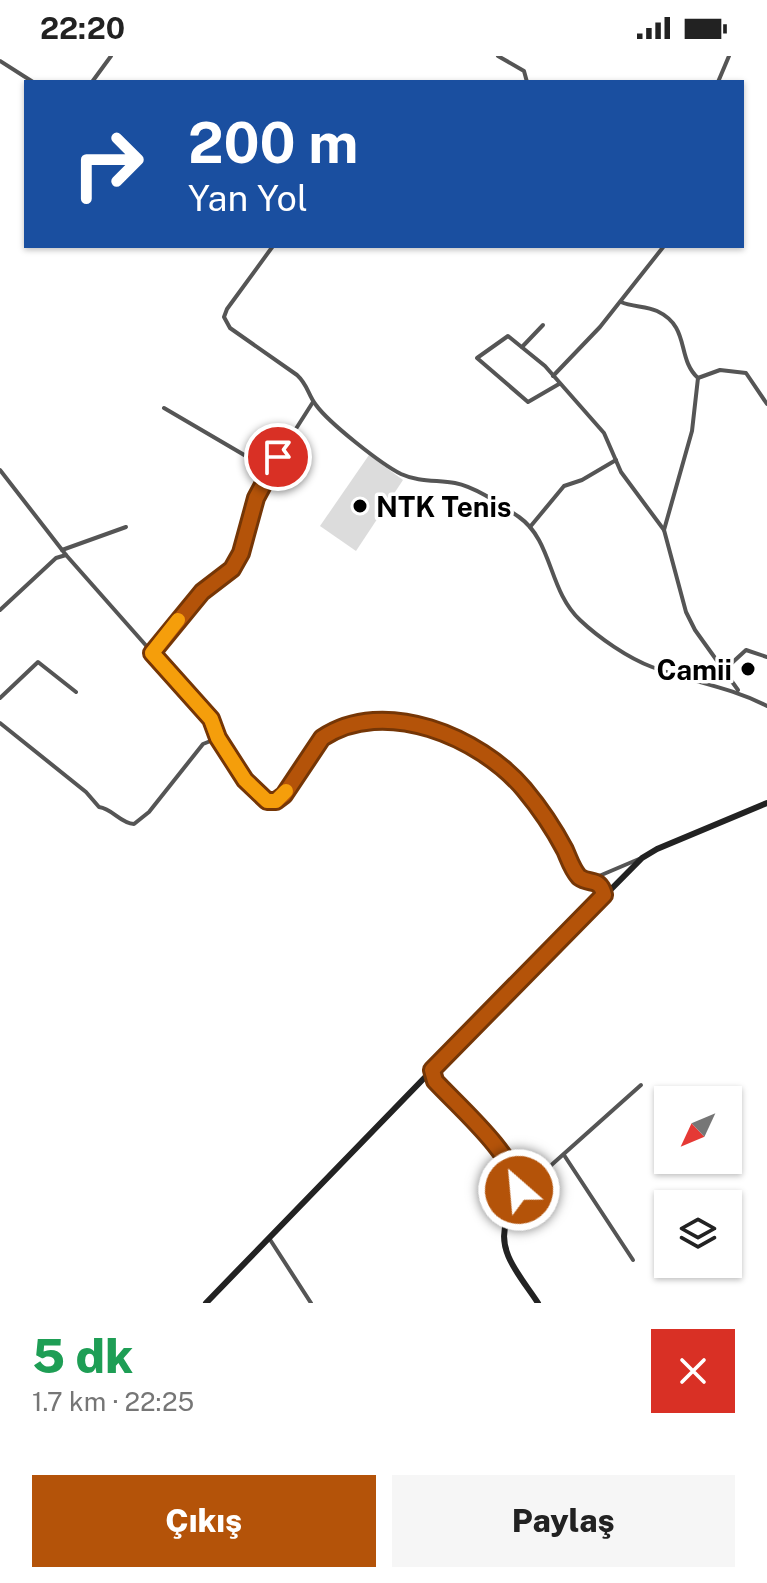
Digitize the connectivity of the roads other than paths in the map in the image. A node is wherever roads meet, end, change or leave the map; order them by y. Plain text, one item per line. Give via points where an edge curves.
1 (111, 56) edge
2 (498, 56) edge
3 (729, 56) edge
4 (0, 61) edge
5 (30, 80) edge
6 (93, 80) edge
7 (526, 80) edge
8 (719, 80) edge
9 (272, 248) edge
10 (662, 248) edge
11 (621, 302) junction
12 (543, 325) dead end
13 (522, 347) junction
14 (553, 376) junction
15 (698, 378) junction
16 (559, 384) junction
17 (313, 402) junction
18 (767, 404) edge
19 (164, 408) dead end
20 (616, 460) junction
21 (0, 470) edge
22 (270, 470) junction
23 (126, 527) dead end
24 (530, 527) junction
25 (664, 530) junction
26 (64, 552) junction
27 (0, 610) edge
28 (152, 653) junction
29 (767, 657) edge
30 (722, 672) junction
31 (76, 692) dead end
32 (740, 692) junction
33 (0, 698) edge
34 (767, 706) edge
35 (0, 723) edge
36 (218, 738) junction
37 (767, 803) edge
38 (642, 858) junction
39 (592, 879) junction
40 (604, 895) junction
41 (432, 1070) junction
42 (641, 1085) dead end
43 (564, 1155) junction
44 (519, 1195) junction
45 (269, 1238) junction
46 (633, 1260) dead end
47 (206, 1303) edge
48 (311, 1303) edge
49 (538, 1303) edge

1 - 6 street
2 - 7 street via 524,71
3 - 8 street
4 - 5 street
9 - 17 street via 227,309 226,323 307,383
10 - 11 street
11 - 14 street
11 - 15 street via 654,309 674,324 687,364
12 - 13 street
13 - 14 street
13 - 16 street via 508,336 477,358 528,402
14 - 16 street
15 - 18 street via 720,370 746,373
15 - 25 street via 692,431
16 - 20 street via 604,433
17 - 22 street
17 - 24 street via 398,472 466,486
19 - 22 street
20 - 24 street via 564,486
20 - 25 street
21 - 26 street
22 - 28 street via 232,569 202,592
23 - 26 street
24 - 32 street via 560,594 586,625 649,666
25 - 30 street via 686,612
26 - 27 street
26 - 28 street
28 - 36 street via 211,719
29 - 30 street via 746,650
30 - 32 street
31 - 33 street via 38,662
32 - 34 street
35 - 36 street via 99,807 128,824 149,812 203,744
36 - 39 street via 245,780 267,801 276,801 322,738 349,725 394,720 454,738 492,758 522,786 574,872 583,880
37 - 38 street
38 - 39 street
38 - 40 street
39 - 40 street
40 - 41 street
41 - 44 street via 435,1081 498,1150 517,1179
41 - 45 street
42 - 43 street
43 - 44 street
43 - 46 street
44 - 49 street via 503,1244
45 - 47 street
45 - 48 street

